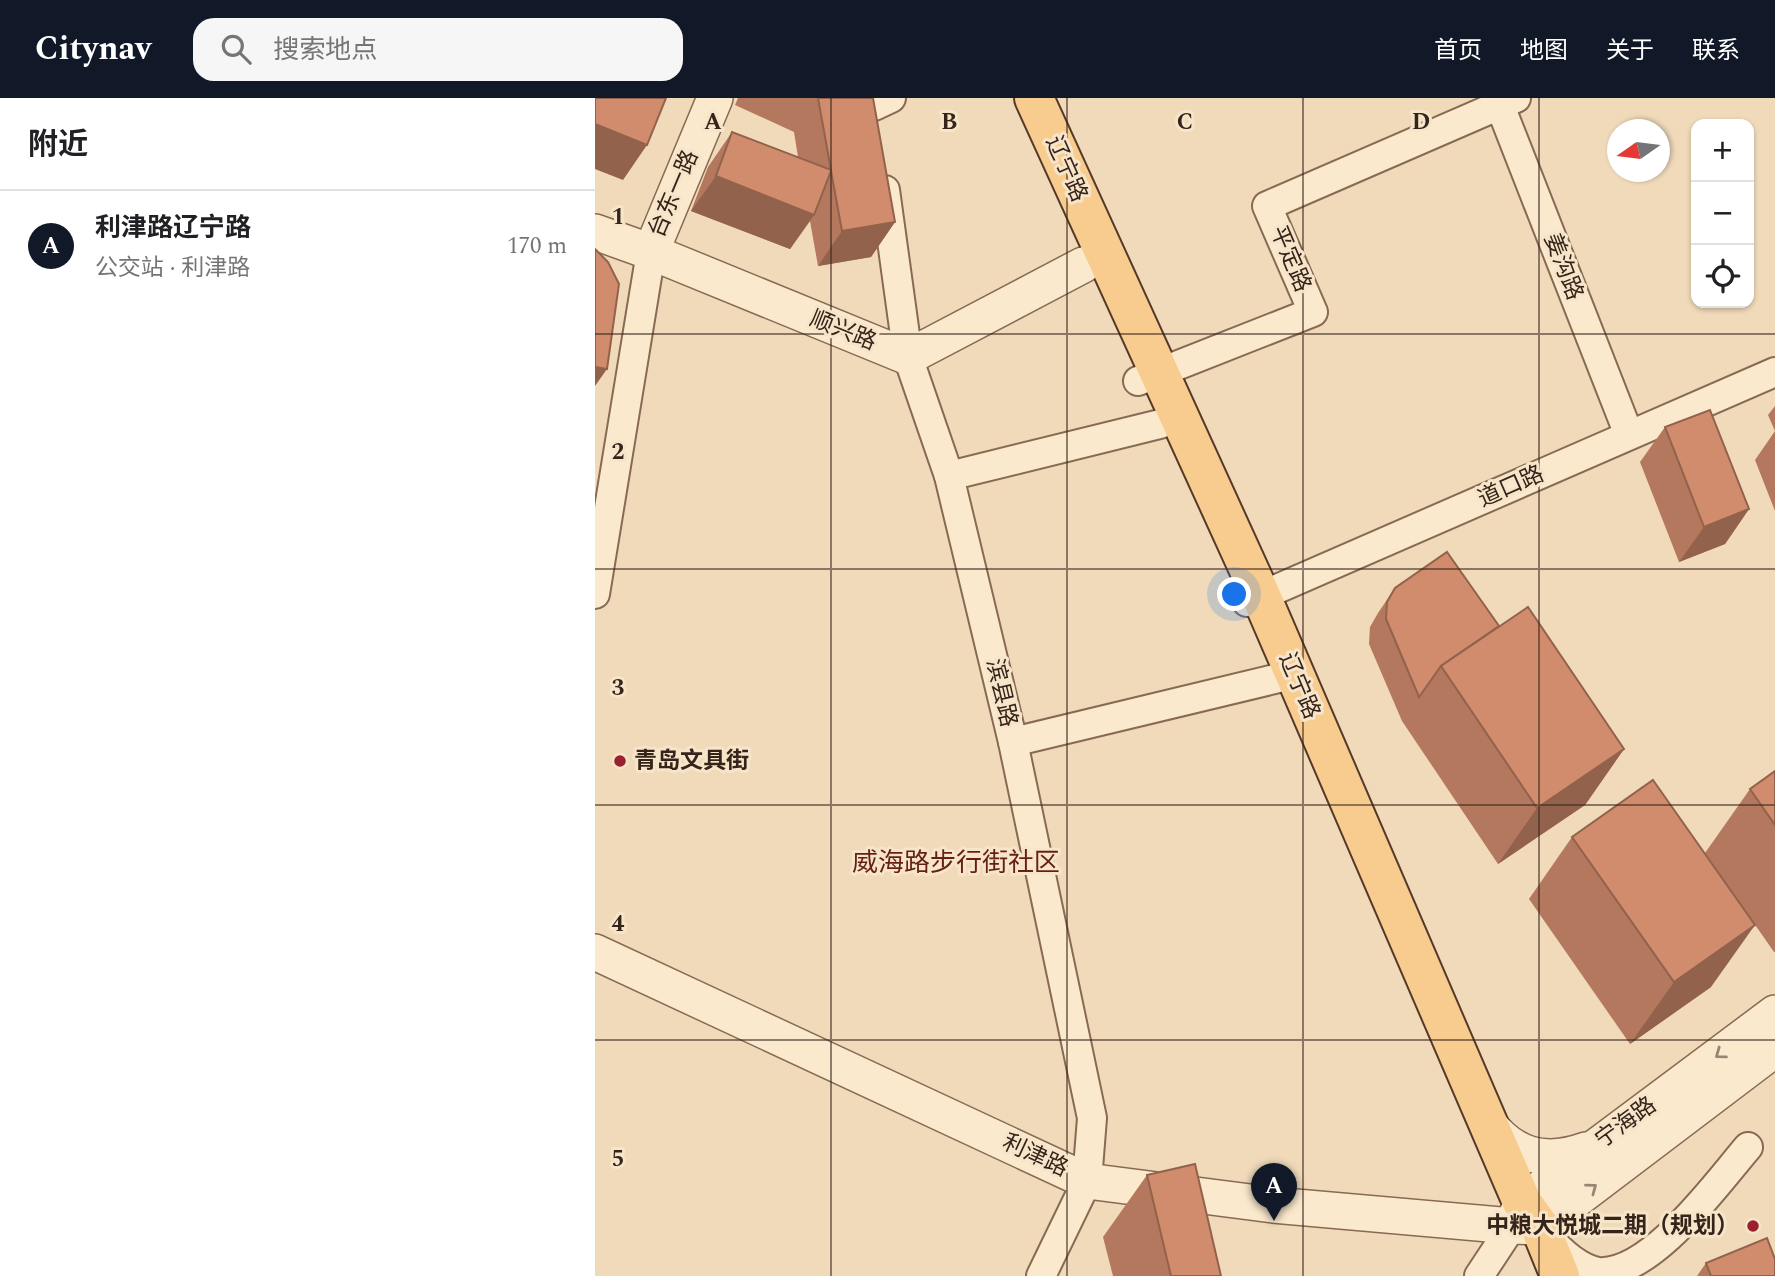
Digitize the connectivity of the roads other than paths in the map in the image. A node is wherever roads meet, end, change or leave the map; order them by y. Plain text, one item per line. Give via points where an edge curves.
1 (715, 98) edge
2 (1011, 98) edge
3 (1034, 98) edge
4 (1505, 101) edge
5 (876, 118) edge
6 (595, 232) edge
7 (651, 252) junction
8 (1083, 265) junction
9 (908, 357) junction
10 (1775, 372) edge
11 (1148, 377) junction
12 (1160, 424) junction
13 (1629, 435) junction
14 (949, 476) junction
15 (595, 594) edge
16 (1254, 599) junction
17 (1279, 678) junction
18 (1013, 742) junction
19 (595, 952) edge
20 (1775, 1013) edge
21 (1775, 1049) edge
22 (1486, 1119) junction
23 (1748, 1147) dead end
24 (1593, 1148) junction
25 (1087, 1181) junction
26 (1525, 1218) junction
27 (1041, 1276) edge
28 (1479, 1276) edge
29 (1533, 1276) edge
30 (1560, 1276) edge

1 - 7 street, 台东一路
2 - 8 main road, 辽宁路
3 - 11 main road, 辽宁路
4 - 11 street, 平定路 via 1267,206 1313,312
4 - 13 street, 姜沟路
5 - 9 street, 滨县路
6 - 7 street, 顺兴路
7 - 9 street, 顺兴路
7 - 15 street
8 - 9 street
8 - 11 main road, 辽宁路
9 - 14 street, 滨县路
10 - 13 street, 道口路
11 - 12 main road, 辽宁路
11 - 16 main road, 辽宁路
12 - 14 street
12 - 16 main road, 辽宁路
13 - 16 street, 道口路
14 - 18 street, 滨县路
16 - 17 main road, 辽宁路
16 - 22 main road, 辽宁路
17 - 18 street
17 - 26 main road, 辽宁路
18 - 25 street, 滨县路 via 1092,1118
19 - 25 street, 利津路
20 -> 24 street, 宁海路
26 -> 21 street, 宁海路
22 - 24 street via 1500,1140 1539,1157 1562,1157
22 - 26 main road, 辽宁路
23 - 26 street via 1673,1236 1627,1269 1598,1272 1564,1255
24 - 26 street, 宁海路
25 - 26 street, 利津路 via 1273,1205
25 - 27 street, 滨县路
26 - 28 street
26 - 29 main road, 辽宁路
26 - 30 main road, 辽宁路

